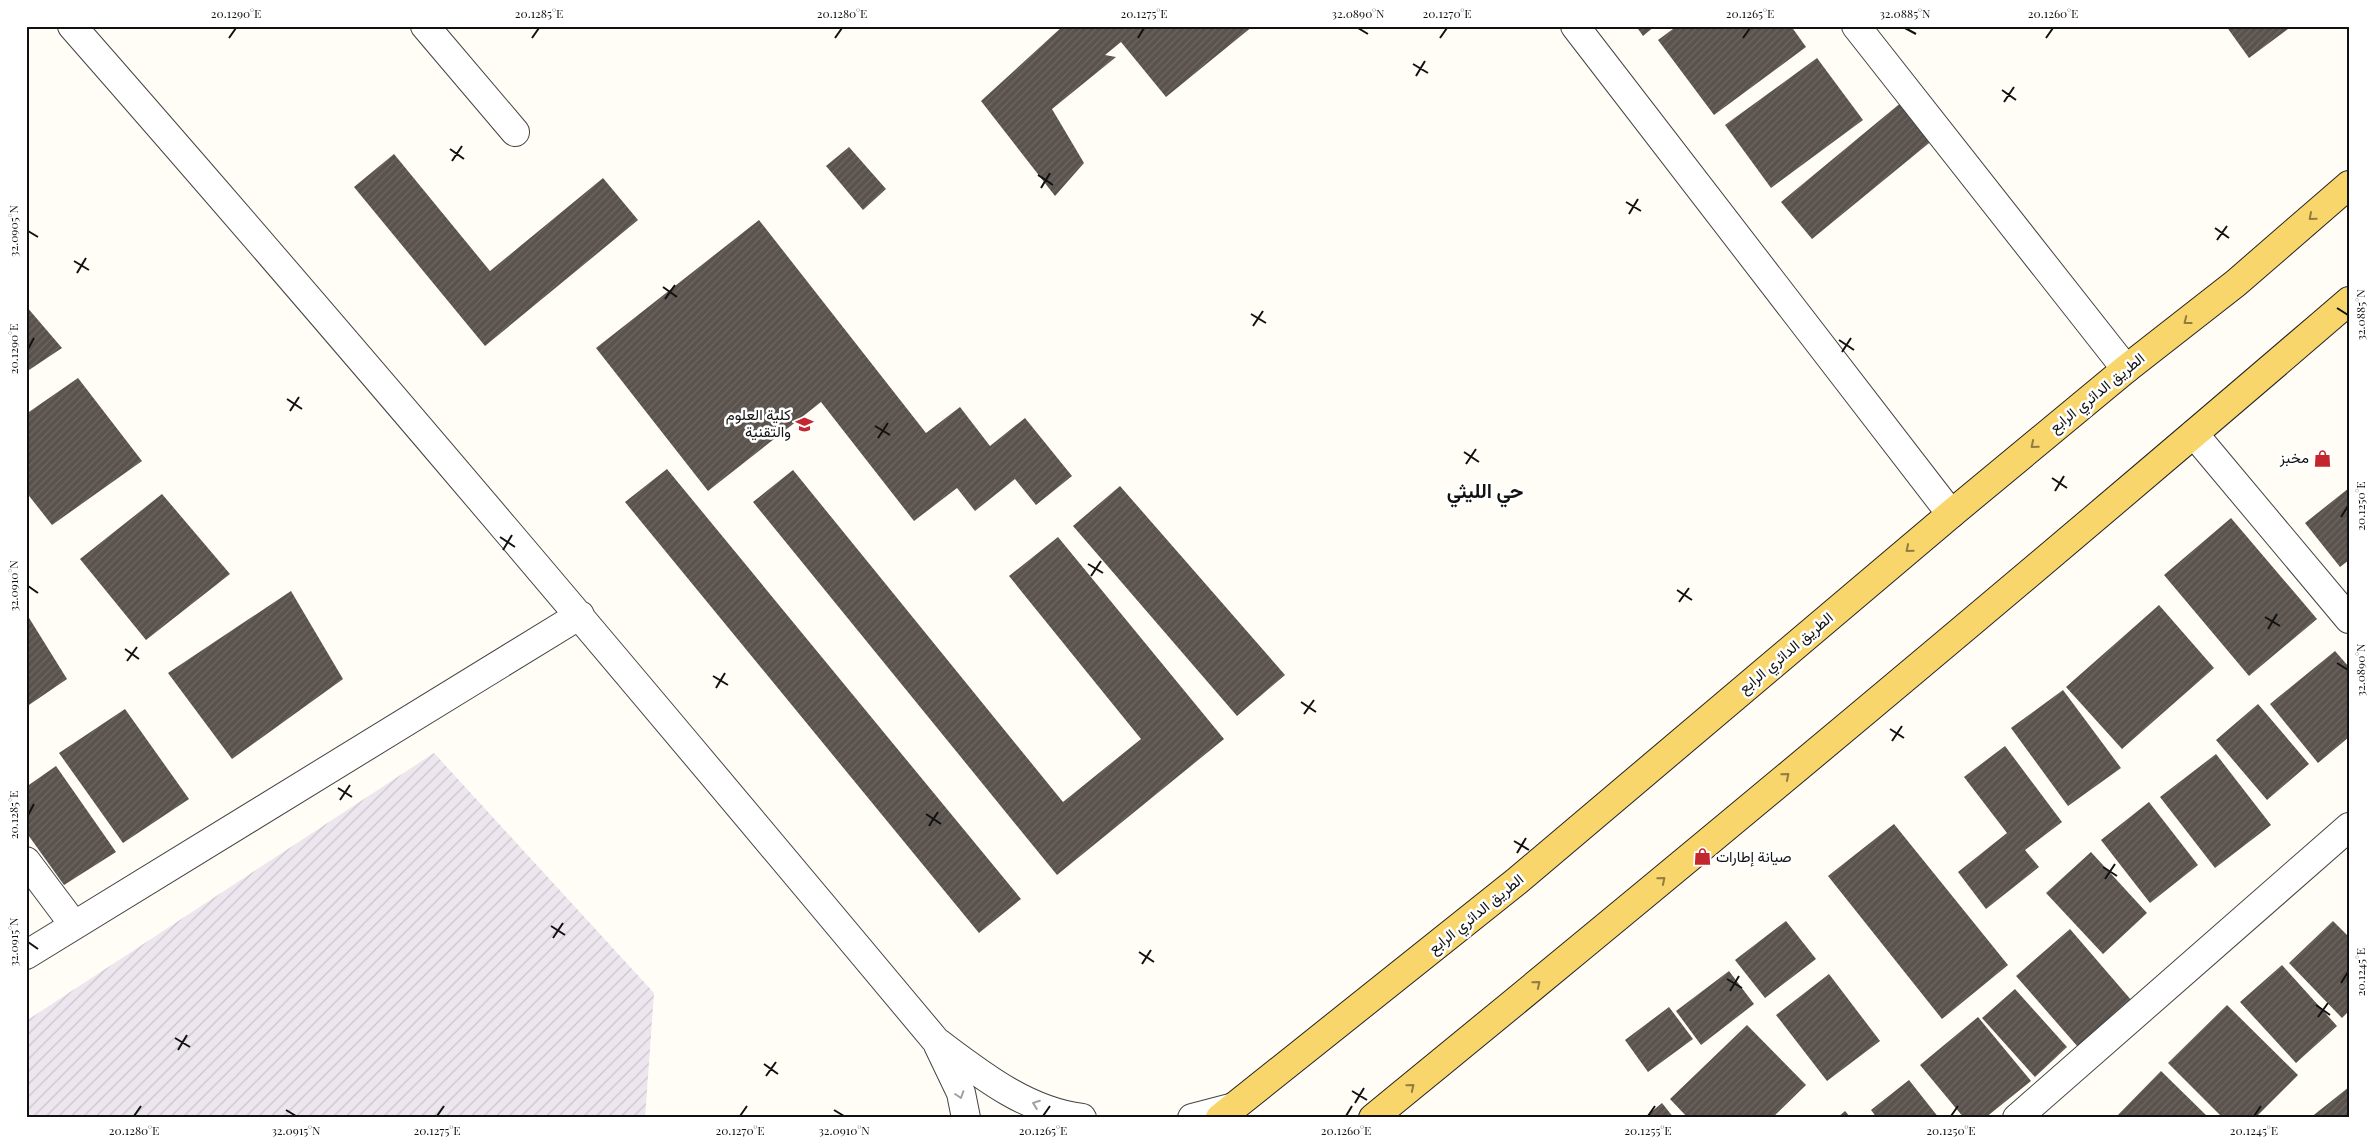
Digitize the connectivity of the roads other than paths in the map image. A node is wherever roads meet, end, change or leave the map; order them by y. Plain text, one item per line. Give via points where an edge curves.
1 (72, 26) edge
2 (425, 26) edge
3 (1575, 26) edge
4 (1856, 26) edge
5 (514, 132) dead end
6 (2349, 185) edge
7 (2349, 301) edge
8 (2126, 369) junction
9 (2194, 434) junction
10 (1951, 514) junction
11 (580, 615) junction
12 (2349, 619) edge
13 (2349, 827) edge
14 (26, 862) edge
15 (74, 925) junction
16 (26, 955) edge
17 (936, 1041) junction
18 (1227, 1113) edge
19 (966, 1118) edge
20 (1082, 1118) edge
21 (1192, 1118) edge
22 (1373, 1118) edge
23 (2017, 1118) edge

1 - 11 street via 282,265
2 - 5 street
3 - 10 street
4 - 8 street
6 -> 8 main road, الطريق الدائري الرابع via 2236,283
7 - 9 main road
8 -> 10 main road, الطريق الدائري الرابع
9 - 12 street
22 -> 9 main road via 1581,948
10 -> 18 main road, الطريق الدائري الرابع via 1517,881
11 - 15 street
11 - 17 street
13 - 23 street
14 - 15 street
15 - 16 street
17 -> 19 street via 961,1093
20 -> 17 street via 1034,1104 992,1083
18 - 21 street

